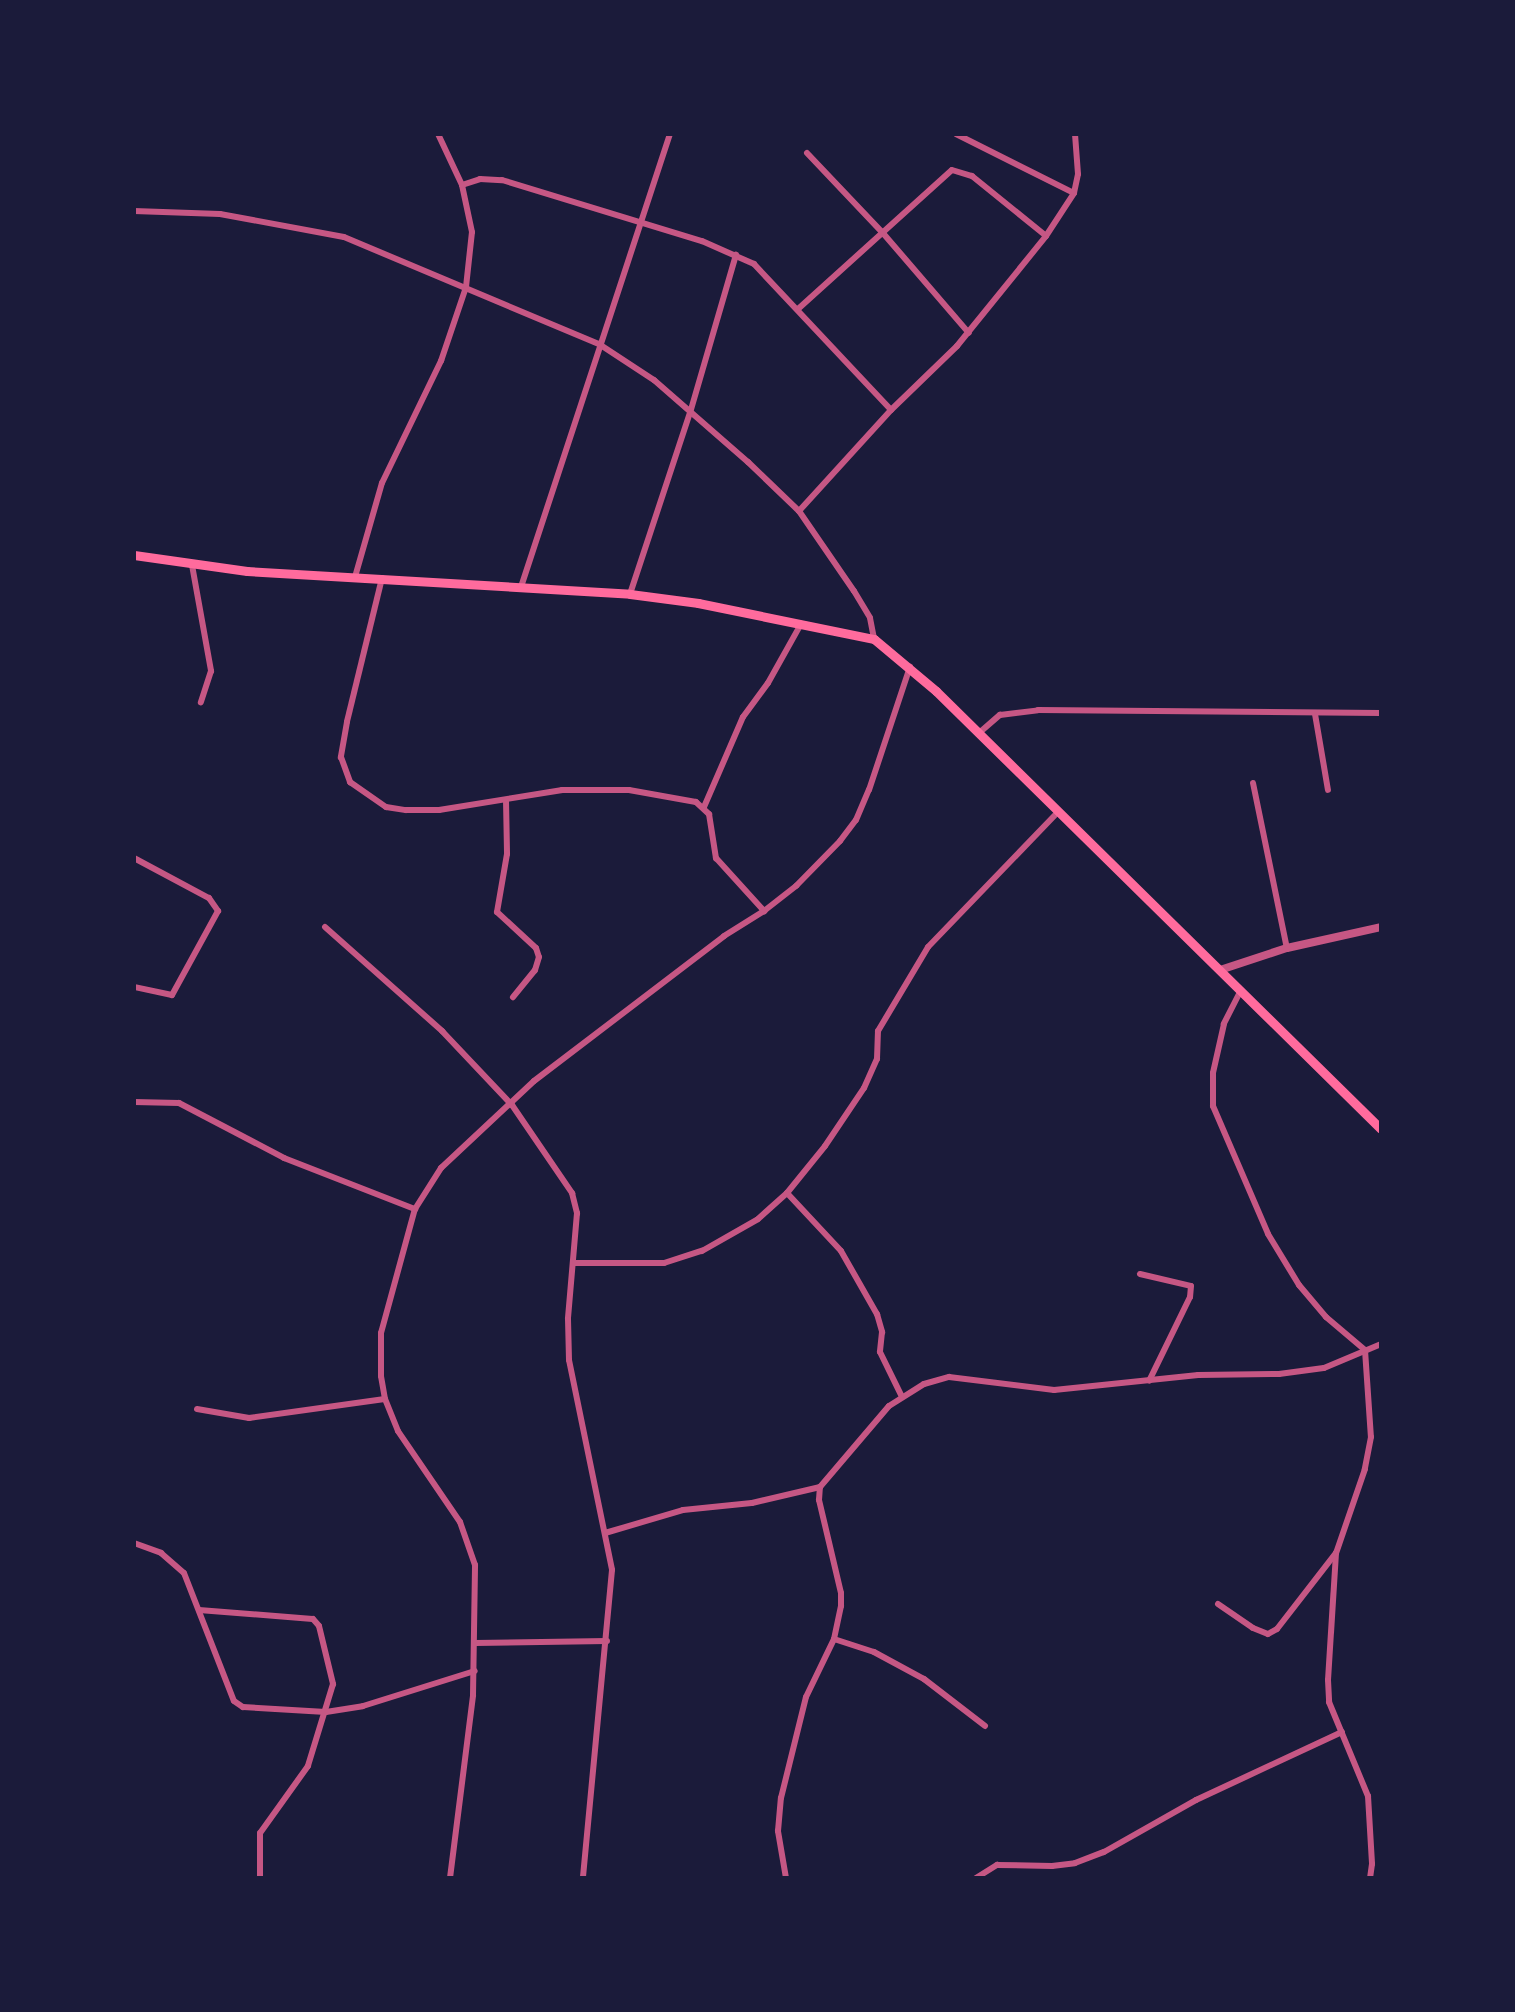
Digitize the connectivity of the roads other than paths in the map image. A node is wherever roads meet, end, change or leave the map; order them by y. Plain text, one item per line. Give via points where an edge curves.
1 (438, 134) edge
2 (670, 134) edge
3 (956, 134) edge
4 (1075, 134) edge
5 (807, 153) dead end
6 (462, 185) junction
7 (1074, 193) junction
8 (134, 211) edge
9 (640, 222) junction
10 (882, 232) junction
11 (1046, 236) junction
12 (736, 255) junction
13 (466, 287) junction
14 (798, 309) junction
15 (969, 333) junction
16 (599, 344) junction
17 (891, 410) junction
18 (690, 413) junction
19 (799, 511) junction
20 (134, 555) edge
21 (192, 565) junction
22 (355, 577) junction
23 (382, 578) junction
24 (521, 587) junction
25 (630, 594) junction
26 (802, 623) junction
27 (874, 639) junction
28 (910, 667) junction
29 (201, 702) dead end
30 (1381, 713) edge
31 (1315, 714) junction
32 (979, 733) junction
33 (1253, 783) dead end
34 (1328, 790) dead end
35 (506, 800) junction
36 (704, 807) junction
37 (1057, 813) junction
38 (134, 858) edge
39 (764, 911) junction
40 (325, 927) dead end
41 (1381, 927) edge
42 (1287, 948) junction
43 (1220, 970) junction
44 (134, 987) edge
45 (1241, 990) junction
46 (513, 997) dead end
47 (134, 1102) edge
48 (512, 1105) junction
49 (1381, 1129) edge
50 (787, 1193) junction
51 (415, 1209) junction
52 (575, 1263) junction
53 (1140, 1274) dead end
54 (1381, 1344) edge
55 (1365, 1350) junction
56 (1149, 1381) junction
57 (902, 1397) junction
58 (385, 1399) junction
59 (197, 1409) dead end
60 (820, 1487) junction
61 (605, 1533) junction
62 (134, 1543) edge
63 (1336, 1553) junction
64 (1218, 1604) dead end
65 (199, 1610) junction
66 (834, 1639) junction
67 (607, 1641) junction
68 (475, 1643) junction
69 (475, 1671) junction
70 (326, 1712) junction
71 (985, 1726) dead end
72 (1342, 1732) junction
73 (260, 1878) edge
74 (450, 1878) edge
75 (583, 1878) edge
76 (786, 1878) edge
77 (976, 1878) edge
78 (1370, 1878) edge

1 - 6 street
2 - 9 street
3 - 7 street
4 - 7 street
5 - 10 street
6 - 9 street via 502,180
6 - 13 street via 472,232
7 - 11 street
8 - 13 street via 220,214 344,237
9 - 12 street
9 - 16 street
10 - 11 street via 952,170 979,181
10 - 14 street
10 - 15 street
11 - 15 street
12 - 14 street via 754,264
12 - 18 street
13 - 16 street
13 - 22 street via 441,361 382,483
14 - 17 street
15 - 17 street
16 - 18 street via 654,380
16 - 24 street
17 - 19 street
18 - 19 street
18 - 25 street
19 - 27 street via 870,618
20 - 21 main road
21 - 22 main road
21 - 29 street via 211,671
22 - 23 main road
23 - 24 main road
23 - 35 street via 341,757 350,782 369,798 396,809 439,810
24 - 25 main road
25 - 26 main road
26 - 27 main road
26 - 36 street via 743,717
27 - 28 main road
28 - 32 main road
28 - 39 street via 856,820 813,869
30 - 31 street
31 - 32 street via 1038,710 1000,715
31 - 34 street
32 - 37 main road
33 - 42 street
35 - 36 street via 562,790 629,790
35 - 46 street via 507,854 497,912 539,957
36 - 39 street via 716,858
37 - 43 main road
37 - 50 street via 928,947 878,1031 877,1059 864,1088
38 - 44 street via 209,898 218,911 172,995
39 - 48 street via 566,1054
40 - 48 street via 442,1031
41 - 42 street
42 - 43 street
43 - 45 main road
45 - 49 main road
45 - 55 street via 1224,1024 1211,1083 1213,1106 1268,1234 1299,1285
47 - 51 street via 179,1103 284,1158
48 - 51 street via 441,1168
48 - 52 street via 572,1193 577,1213
50 - 52 street via 758,1219 702,1251 664,1263
50 - 57 street via 841,1251 877,1314 880,1352
51 - 58 street via 381,1333
52 - 61 street via 569,1360
53 - 56 street via 1191,1286
54 - 55 street
55 - 56 street via 1308,1371
55 - 63 street via 1371,1437
56 - 57 street via 1054,1390 949,1377
57 - 60 street
58 - 59 street via 249,1418
58 - 68 street via 398,1431 460,1522 475,1565
60 - 61 street via 752,1503 683,1510
60 - 66 street via 841,1593
61 - 67 street via 612,1570
62 - 65 street via 175,1562
63 - 64 street via 1268,1634
63 - 72 street via 1328,1680 1329,1702
65 - 70 street via 234,1701 257,1711
65 - 70 street via 313,1619 333,1684
66 - 71 street via 874,1652 924,1679
66 - 76 street via 806,1697 781,1798 778,1831
67 - 68 street
67 - 75 street
68 - 69 street
69 - 70 street via 363,1706
69 - 74 street
70 - 73 street via 308,1766 263,1824
72 - 77 street via 1196,1800 1104,1852 1064,1864 997,1865
72 - 78 street via 1368,1796

